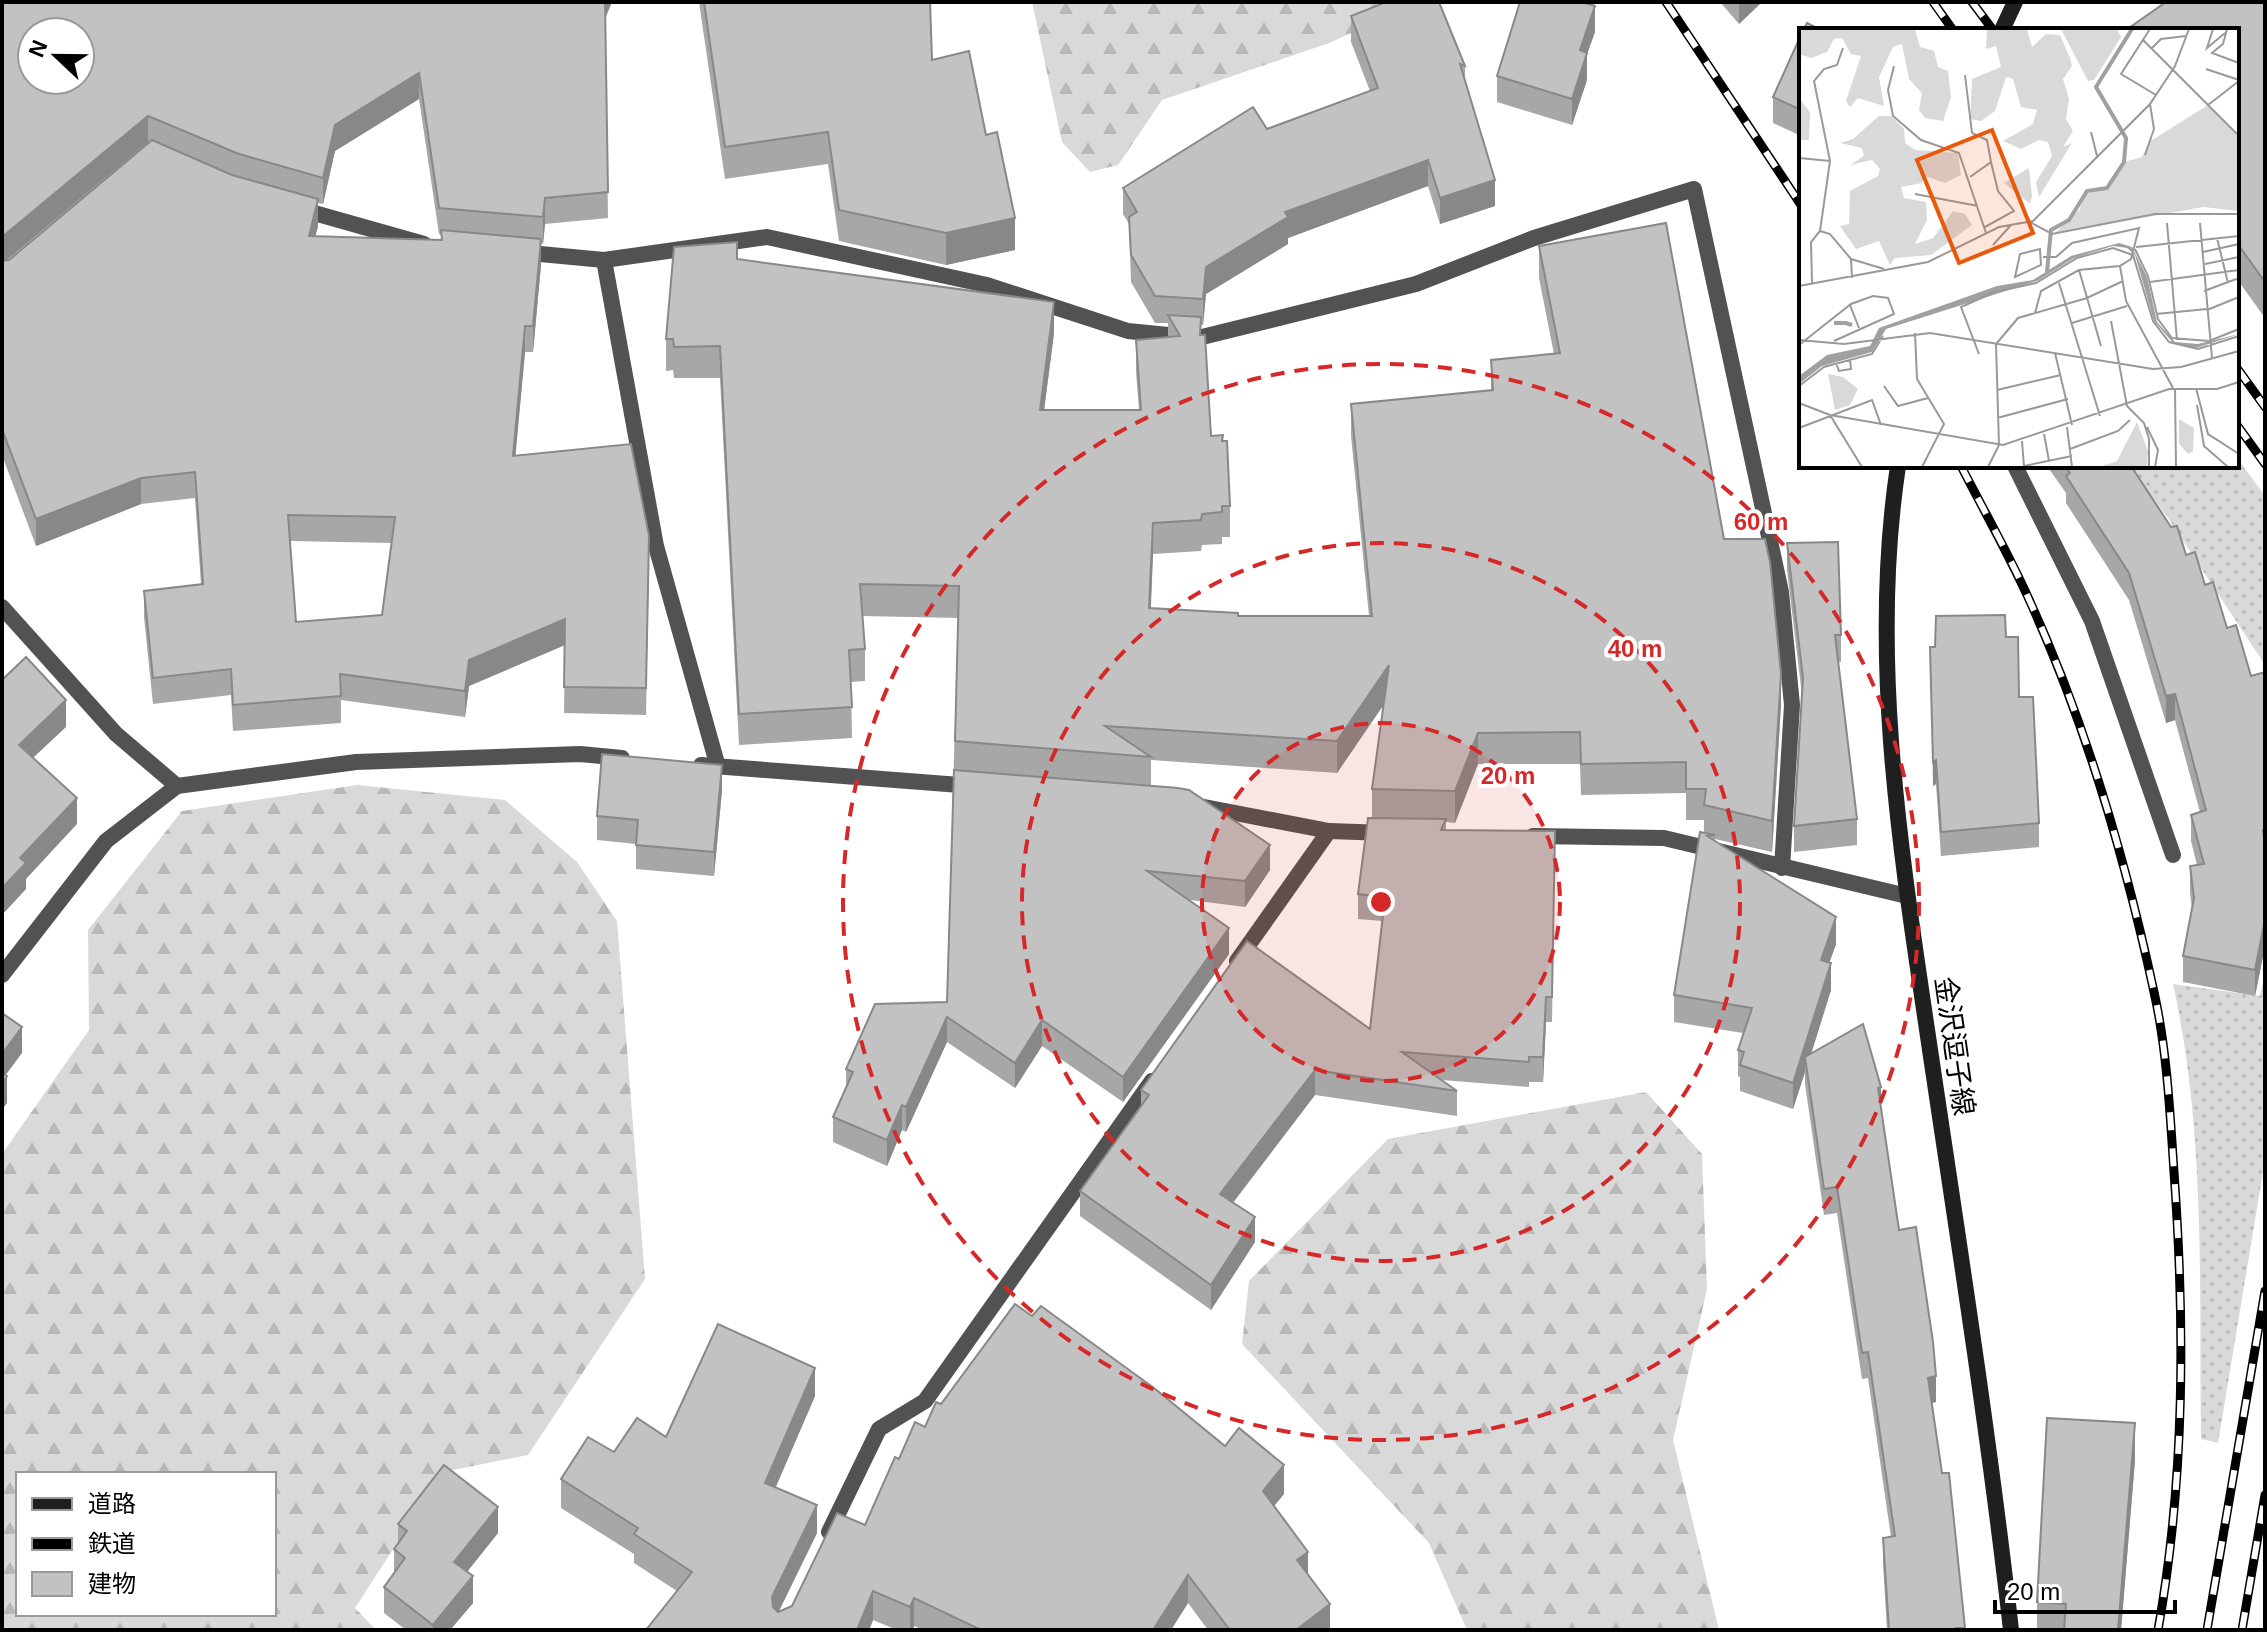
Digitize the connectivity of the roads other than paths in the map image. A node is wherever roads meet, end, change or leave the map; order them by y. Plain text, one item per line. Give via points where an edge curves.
1 (2015, 2) edge
2 (2003, 28) edge
3 (278, 203) edge
4 (438, 245) edge
5 (498, 250) edge
6 (604, 260) junction
7 (1898, 468) edge
8 (2016, 468) edge
9 (2, 607) edge
10 (641, 760) edge
11 (687, 764) edge
12 (718, 767) junction
13 (177, 786) junction
14 (989, 787) edge
15 (1180, 802) edge
16 (1329, 831) junction
17 (1408, 833) edge
18 (1520, 835) edge
19 (2173, 855) dead end
20 (1782, 868) junction
21 (1907, 896) junction
22 (1228, 974) edge
23 (2, 975) edge
24 (1164, 1065) edge
25 (824, 1542) edge
26 (2011, 1630) edge

1 - 2 main road
3 - 4 street
5 - 6 street
6 - 12 street via 656,546
6 - 20 street via 767,237 987,285 1128,331 1198,338 1416,284 1534,238 1694,189 1781,592 1792,705
7 - 21 main road, 金沢逗子線 via 1888,700
8 - 19 street via 2092,621
9 - 13 street via 116,734
10 - 13 street via 580,754 356,762
11 - 12 street
12 - 14 street
13 - 23 street via 106,841
15 - 16 street
16 - 17 street
16 - 22 street
18 - 20 street via 1664,838
20 - 21 street
21 - 26 main road, 金沢逗子線
24 - 25 street via 925,1401 879,1429

